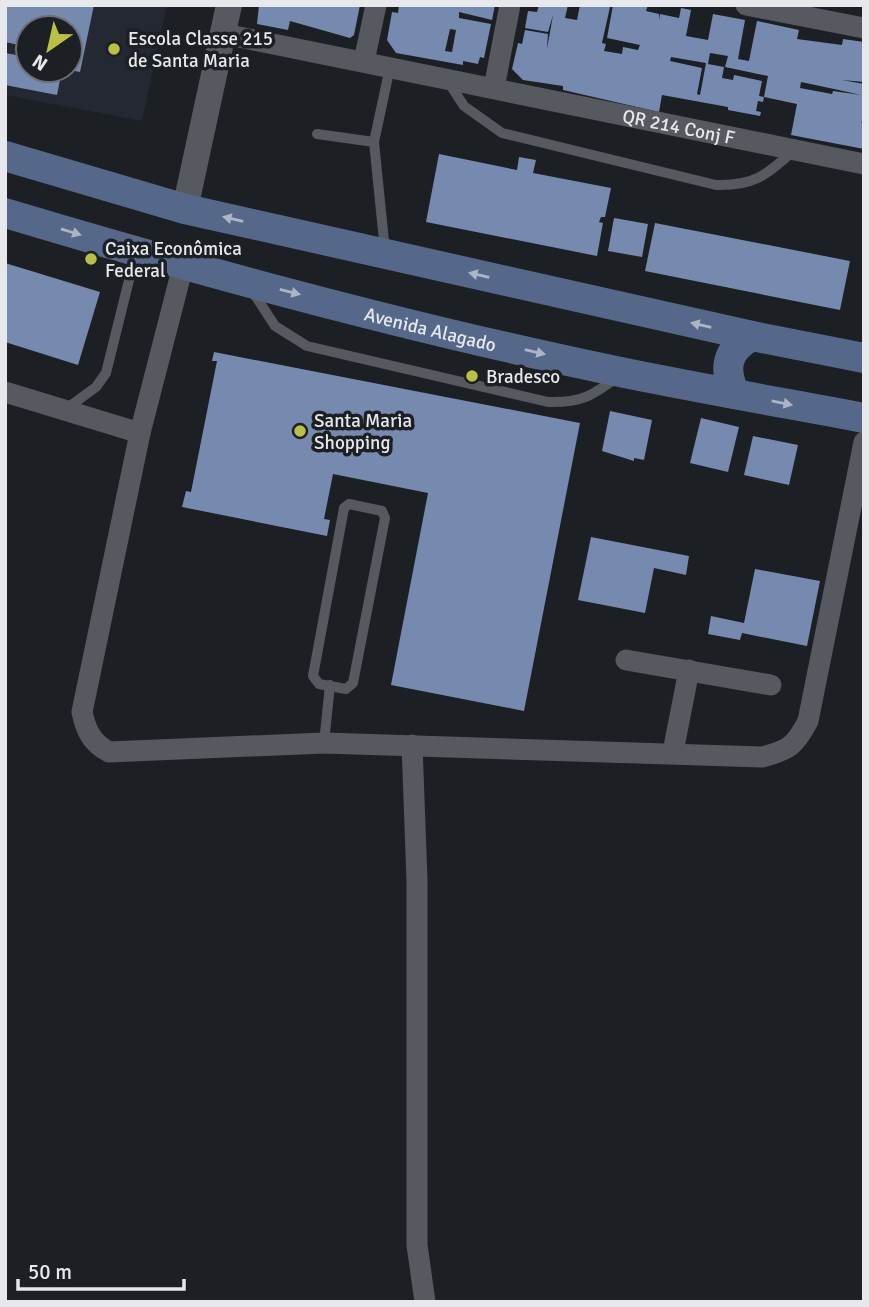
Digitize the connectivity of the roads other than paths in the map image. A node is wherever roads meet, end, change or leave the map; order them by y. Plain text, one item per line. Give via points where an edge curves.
1 (229, 5) edge
2 (376, 5) edge
3 (510, 5) edge
4 (746, 5) edge
5 (864, 29) edge
6 (224, 34) junction
7 (364, 61) junction
8 (390, 66) junction
9 (446, 78) junction
10 (494, 88) junction
11 (317, 134) dead end
12 (374, 142) junction
13 (793, 151) junction
14 (5, 156) edge
15 (864, 164) edge
16 (185, 209) junction
17 (5, 213) edge
18 (136, 252) junction
19 (385, 254) junction
20 (183, 267) junction
21 (246, 281) junction
22 (752, 336) junction
23 (864, 358) edge
24 (623, 373) junction
25 (5, 393) edge
26 (735, 394) junction
27 (64, 410) junction
28 (864, 418) edge
29 (140, 433) junction
30 (864, 442) edge
31 (626, 660) dead end
32 (689, 670) junction
33 (330, 685) junction
34 (771, 685) dead end
35 (324, 743) junction
36 (412, 745) junction
37 (673, 752) junction
38 (425, 1302) edge

1 - 6 street
2 - 7 street
3 - 10 street
4 - 5 street
6 - 7 street, QR 214 Conj F
6 - 16 street
7 - 8 street, QR 214 Conj F
8 - 9 street, QR 214 Conj F
8 - 12 lane
9 - 10 street, QR 214 Conj F
9 - 13 lane via 464,106 502,133 716,185 740,186 762,177
10 - 13 street, QR 214 Conj F
11 - 12 lane
12 - 19 lane
13 - 15 street, QR 214 Conj F
14 - 16 main road
19 -> 16 main road
17 -> 18 main road, Avenida Alagado
18 - 20 main road, Avenida Alagado
18 - 27 lane via 106,373 96,387
22 -> 19 main road
20 - 21 main road, Avenida Alagado
20 - 29 street
21 -> 24 main road, Avenida Alagado
21 - 24 lane via 275,326 307,346 548,402 575,402
22 - 23 main road
22 - 26 main road via 729,357 728,380
24 - 26 main road, Avenida Alagado
25 - 27 street
26 -> 28 main road, Avenida Alagado
27 - 29 street
29 - 35 street via 82,712 85,729 97,746 109,752
30 - 37 street via 808,721 800,737 787,750 762,757
31 - 32 street
32 - 34 street
32 - 37 street
33 - 33 lane via 346,689 353,683 385,518 382,511 349,504 344,508 313,676 318,684
33 - 35 lane
35 - 36 street
36 - 37 street
36 - 38 street via 417,1245

